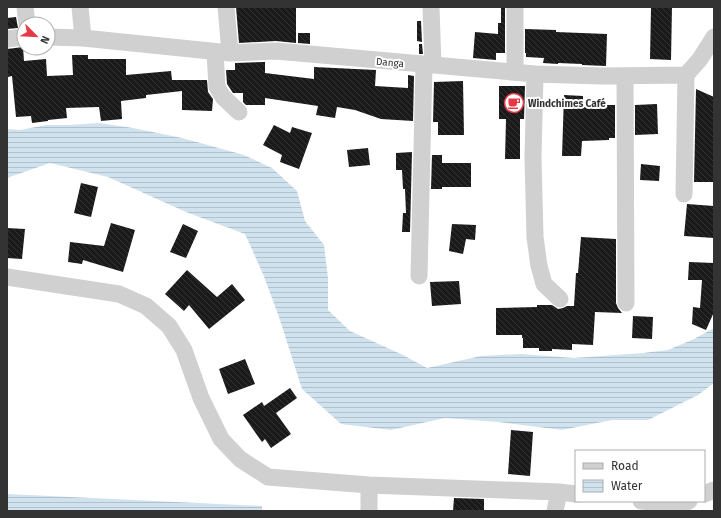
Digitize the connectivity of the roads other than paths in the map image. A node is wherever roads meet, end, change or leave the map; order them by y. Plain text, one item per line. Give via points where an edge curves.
1 (80, 7) edge
2 (226, 7) edge
3 (431, 7) edge
4 (515, 7) edge
5 (56, 37) edge
6 (83, 38) junction
7 (714, 38) edge
8 (222, 52) junction
9 (428, 65) junction
10 (515, 72) junction
11 (535, 74) junction
12 (686, 75) junction
13 (625, 76) junction
14 (239, 112) dead end
15 (684, 194) dead end
16 (419, 276) dead end
17 (7, 277) edge
18 (560, 299) dead end
19 (626, 303) dead end
20 (369, 485) junction
21 (559, 492) junction
22 (575, 494) edge
23 (655, 502) edge
24 (687, 502) edge
25 (369, 511) edge
26 (555, 511) edge

1 - 6 street
2 - 8 street
3 - 9 street
4 - 10 street
5 - 6 street, Danga
6 - 8 street, Danga
7 - 12 street
8 - 9 street, Danga via 276,51
8 - 14 street via 217,87 223,97
9 - 10 street, Danga
9 - 16 street
10 - 11 street, Danga
11 - 13 street, Danga
11 - 18 street via 533,158 536,244 544,284
12 - 13 street, Danga
12 - 15 street
13 - 19 street
17 - 20 street via 119,294 146,306 169,326 184,350 201,398 221,439 240,459 268,477
20 - 21 street
20 - 25 street
21 - 22 street
21 - 26 street
23 - 24 street

